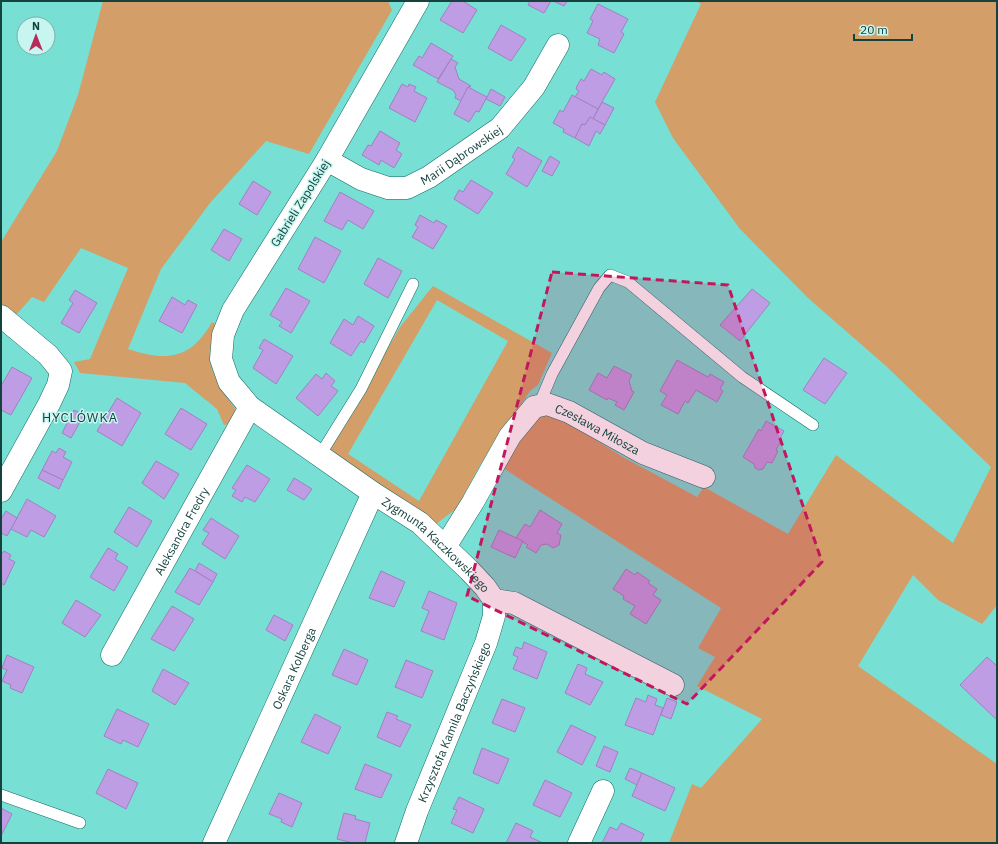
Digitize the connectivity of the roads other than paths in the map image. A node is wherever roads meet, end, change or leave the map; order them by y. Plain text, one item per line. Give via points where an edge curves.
1 (418, 1) edge
2 (558, 45) dead end
3 (327, 160) junction
4 (413, 284) dead end
5 (1, 316) edge
6 (539, 405) junction
7 (250, 406) junction
8 (813, 425) dead end
9 (320, 455) junction
10 (704, 477) dead end
11 (1, 491) edge
12 (373, 493) junction
13 (445, 547) junction
14 (494, 600) junction
15 (112, 655) dead end
16 (673, 685) dead end
17 (603, 791) dead end
18 (1, 795) edge
19 (80, 823) dead end
20 (214, 843) edge
21 (406, 843) edge
22 (578, 843) edge

1 - 3 street, Gabrieli Zapolskiej
2 - 3 street, Marii Dąbrowskiej via 534,87 500,128 429,177 407,188 388,188 362,179
3 - 7 street, Gabrieli Zapolskiej via 233,310 223,335 221,359 229,382
4 - 9 lane via 361,389
5 - 11 street via 48,355 61,371 49,404
6 - 8 lane via 555,368 599,288 610,275 628,282 742,377
6 - 10 street, Czesława Miłosza via 547,404 569,412 643,453
6 - 13 street, Czesława Miłosza via 534,406 510,436
7 - 9 street, Zygmunta Kaczkowskiego
7 - 15 street, Aleksandra Fredry
9 - 12 street, Zygmunta Kaczkowskiego
12 - 13 street, Zygmunta Kaczkowskiego via 420,523
12 - 20 street, Oskara Kolberga
13 - 14 street, Zygmunta Kaczkowskiego via 480,581
14 - 16 street, Zygmunta Kaczkowskiego via 514,603
14 - 21 street, Krzysztofa Kamila Baczyńskiego via 494,616 486,643
17 - 22 street
18 - 19 lane

